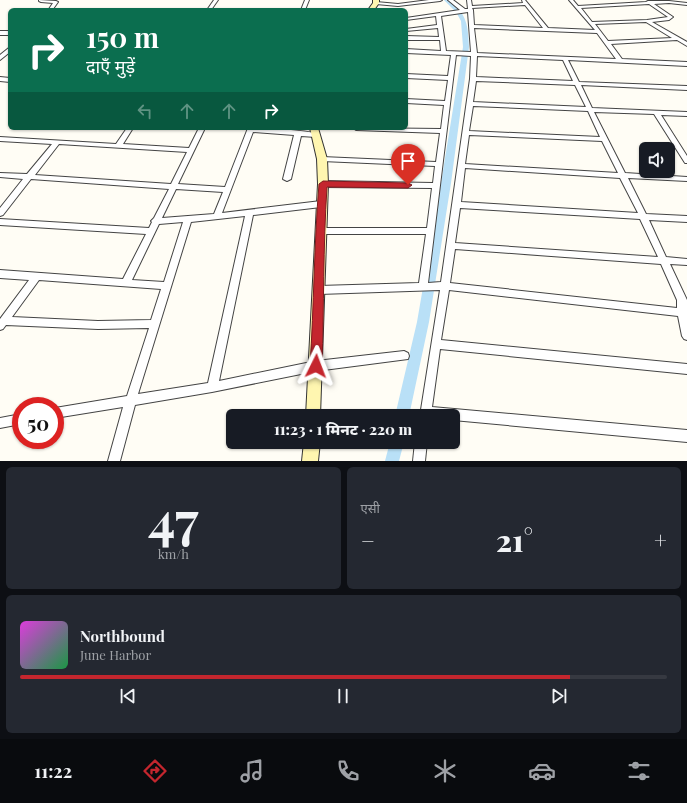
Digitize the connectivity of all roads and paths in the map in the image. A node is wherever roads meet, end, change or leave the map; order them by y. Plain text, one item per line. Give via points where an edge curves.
1 (302, 0) edge
2 (307, 0) edge
3 (440, 0) edge
4 (450, 0) edge
5 (571, 0) edge
6 (609, 0) edge
7 (41, 1) edge
8 (648, 1) edge
9 (376, 2) edge
10 (410, 2) edge
11 (525, 2) edge
12 (687, 4) edge
13 (398, 5) junction
14 (615, 5) junction
15 (469, 7) edge
16 (577, 7) junction
17 (52, 8) edge
18 (400, 8) edge
19 (438, 14) junction
20 (408, 19) edge
21 (647, 21) junction
22 (592, 24) junction
23 (440, 26) junction
24 (472, 26) junction
25 (408, 30) edge
26 (547, 30) junction
27 (599, 32) junction
28 (408, 38) edge
29 (442, 39) junction
30 (678, 39) junction
31 (607, 43) junction
32 (687, 44) edge
33 (408, 51) edge
34 (444, 53) junction
35 (454, 53) junction
36 (474, 54) junction
37 (565, 59) junction
38 (620, 61) junction
39 (687, 64) edge
40 (408, 76) edge
41 (451, 78) junction
42 (0, 79) edge
43 (473, 79) junction
44 (8, 80) edge
45 (576, 83) junction
46 (0, 85) edge
47 (687, 88) edge
48 (408, 101) edge
49 (448, 103) junction
50 (470, 104) junction
51 (590, 110) junction
52 (656, 112) junction
53 (687, 114) edge
54 (129, 130) edge
55 (201, 130) edge
56 (251, 130) edge
57 (263, 130) edge
58 (408, 130) edge
59 (315, 131) edge
60 (444, 131) junction
61 (298, 133) junction
62 (466, 133) junction
63 (0, 139) edge
64 (605, 139) junction
65 (57, 142) junction
66 (677, 145) junction
67 (118, 146) junction
68 (687, 146) edge
69 (191, 150) junction
70 (322, 159) junction
71 (687, 161) edge
72 (439, 164) junction
73 (462, 166) junction
74 (0, 175) edge
75 (622, 175) junction
76 (30, 176) junction
77 (287, 179) dead end
78 (687, 179) edge
79 (323, 184) junction
80 (436, 186) junction
81 (173, 187) junction
82 (228, 190) junction
83 (321, 204) junction
84 (457, 205) junction
85 (0, 213) edge
86 (250, 213) junction
87 (642, 216) junction
88 (218, 217) junction
89 (188, 219) junction
90 (687, 219) edge
91 (155, 221) junction
92 (0, 222) edge
93 (151, 231) junction
94 (320, 231) junction
95 (430, 231) junction
96 (451, 246) junction
97 (663, 261) junction
98 (687, 262) edge
99 (0, 274) edge
100 (37, 276) junction
101 (126, 283) junction
102 (166, 286) junction
103 (445, 286) junction
104 (422, 287) junction
105 (320, 290) junction
106 (685, 313) edge
107 (2, 324) edge
108 (155, 324) junction
109 (687, 336) edge
110 (436, 344) junction
111 (404, 356) dead end
112 (316, 366) junction
113 (687, 369) edge
114 (212, 386) junction
115 (130, 399) junction
116 (314, 409) edge
117 (427, 409) edge
118 (64, 411) edge
119 (460, 417) edge
120 (12, 420) edge
121 (0, 422) edge
122 (687, 436) edge
123 (311, 449) edge
124 (420, 449) edge
125 (114, 461) edge
126 (310, 461) edge
127 (418, 461) edge

1 - 2 street
3 - 10 street
4 - 15 street
5 - 16 street
6 - 14 street
7 - 17 street via 56,2
8 - 12 street
8 - 14 street
8 - 21 street via 671,17
9 - 13 street
10 - 13 street
11 - 15 street
11 - 26 street
13 - 18 street
14 - 16 street
15 - 19 street
15 - 24 street
16 - 22 street
19 - 20 street
19 - 23 street
21 - 22 street
21 - 30 street
22 - 27 street
23 - 25 street
23 - 29 street
24 - 26 street
24 - 36 street
26 - 27 street
27 - 31 street
28 - 29 street
29 - 34 street
30 - 31 street
30 - 32 street
31 - 38 street
33 - 34 street
34 - 35 street
35 - 36 street
35 - 41 street
36 - 37 street
36 - 43 street
37 - 38 street
37 - 45 street
38 - 39 street
40 - 41 street
41 - 49 street
42 - 44 street
43 - 45 street
43 - 50 street
44 - 46 street
45 - 47 street
45 - 51 street
48 - 49 street
49 - 60 street
50 - 51 street
50 - 62 street
51 - 52 street
51 - 64 street
52 - 53 street
52 - 66 street
54 - 67 street
55 - 69 street
56 - 82 street
57 - 61 street
58 - 60 street
59 - 61 street
59 - 70 main road
60 - 72 street
61 - 77 street
62 - 64 street
62 - 73 street
63 - 65 street
64 - 75 street
65 - 67 street
65 - 76 street
66 - 68 street
66 - 71 street
67 - 69 street
69 - 81 street
70 - 72 street
70 - 79 main road
72 - 80 street
73 - 75 street
73 - 84 street
74 - 76 street
75 - 78 street
75 - 87 street
76 - 81 street
76 - 85 street
79 - 80 street
79 - 83 main road
80 - 95 street
81 - 82 street
81 - 91 street
82 - 88 street
83 - 86 street
83 - 94 main road
84 - 87 street
84 - 96 street
86 - 88 street
86 - 114 street
87 - 90 street
87 - 97 street
88 - 89 street
89 - 91 street
89 - 102 street
91 - 93 street
92 - 93 street
93 - 101 street
94 - 95 street
94 - 105 main road
95 - 104 street
96 - 97 street
96 - 103 street
97 - 98 street
97 - 106 street via 682,300
99 - 100 street
100 - 101 street
100 - 107 street
101 - 102 street
102 - 108 street
103 - 104 street
103 - 106 street
103 - 110 street
104 - 105 street
105 - 112 main road
106 - 109 street
107 - 108 street
108 - 115 street
110 - 113 street
110 - 117 street
111 - 112 street
112 - 114 street
112 - 116 main road
114 - 115 street
115 - 118 street
115 - 125 street
119 - 122 street
120 - 121 street
123 - 126 main road
124 - 127 street

